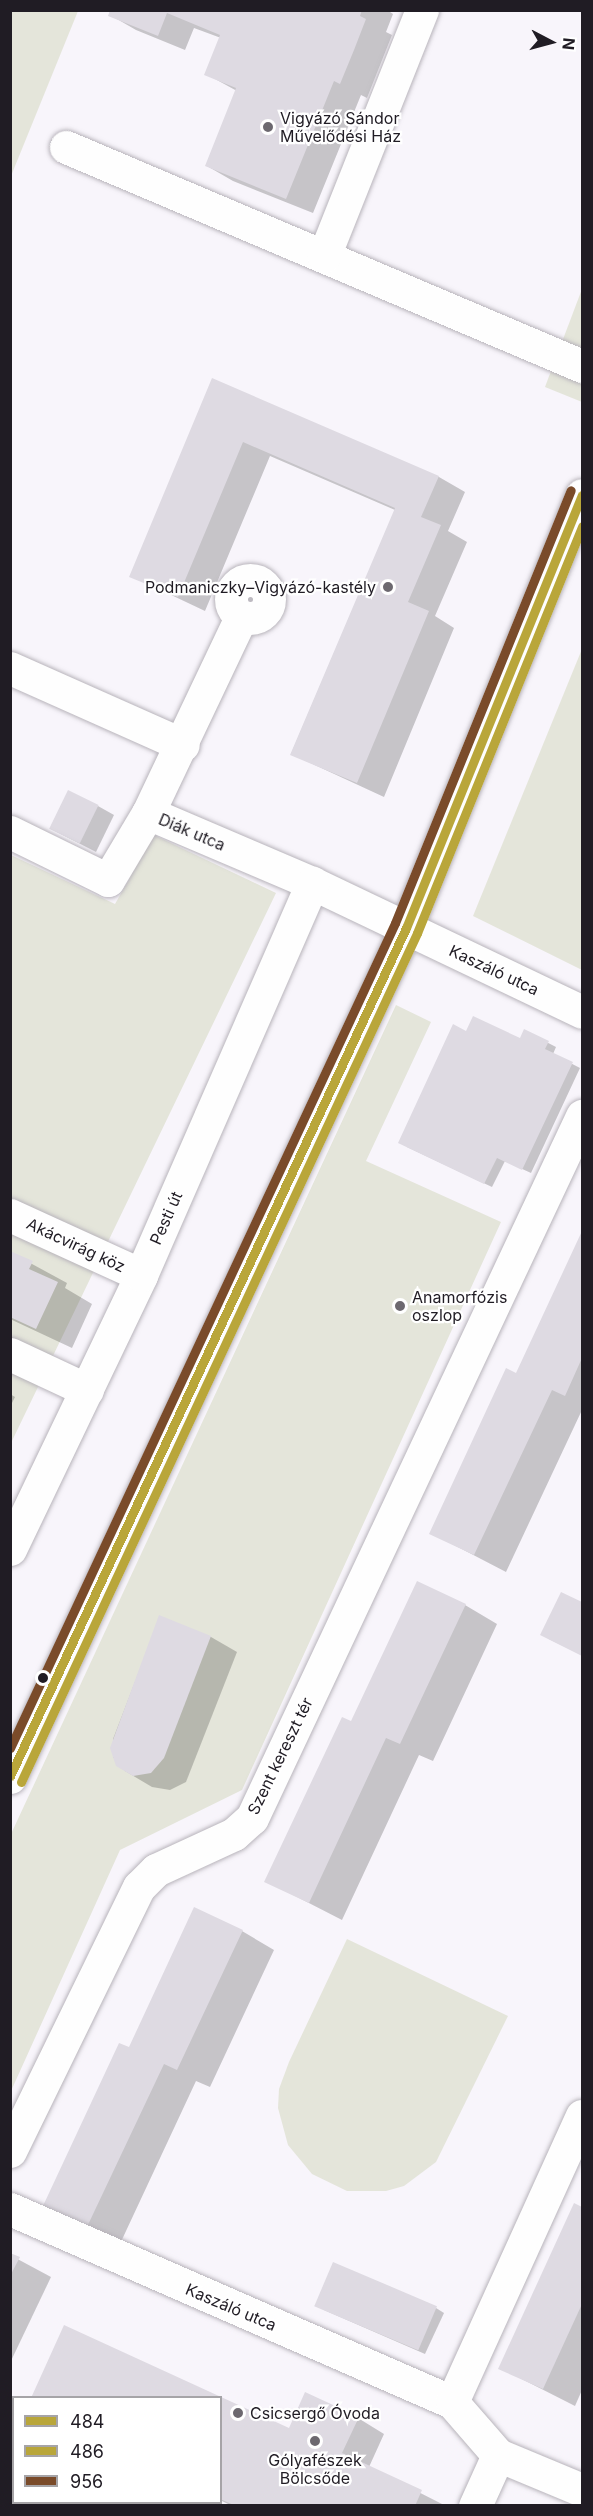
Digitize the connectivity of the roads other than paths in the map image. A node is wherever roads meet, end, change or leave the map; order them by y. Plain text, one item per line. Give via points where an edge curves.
1 (422, 10) edge
2 (66, 147) dead end
3 (324, 256) junction
4 (582, 366) edge
5 (582, 495) edge
6 (241, 617) dead end
7 (10, 668) edge
8 (183, 745) junction
9 (148, 813) junction
10 (10, 832) edge
11 (312, 883) junction
12 (406, 928) junction
13 (582, 1012) edge
14 (582, 1116) edge
15 (10, 1215) edge
16 (141, 1275) junction
17 (10, 1354) edge
18 (87, 1390) junction
19 (10, 1549) edge
20 (10, 1777) edge
21 (582, 2116) edge
22 (10, 2151) edge
23 (10, 2209) edge
24 (452, 2402) junction
25 (498, 2455) junction
26 (582, 2490) edge
27 (475, 2505) edge

1 - 3 street
2 - 3 street
3 - 4 street
5 - 12 street
6 - 8 street
7 - 8 street
8 - 9 street
9 - 10 street, Diák utca via 108,880
9 - 11 street, Diák utca
11 - 12 street, Diák utca
11 - 16 street, Pesti út
12 - 13 street, Kaszáló utca
12 - 20 street
14 - 22 street, Szent kereszt tér via 252,1818 234,1834 156,1870 139,1887
15 - 16 street, Akácvirág köz
16 - 18 street, Pesti út
17 - 18 street
18 - 19 street, Pesti út
21 - 24 street
23 - 24 street, Kaszáló utca
24 - 25 street, Kaszáló utca
25 - 26 street, Kaszáló utca
25 - 27 street

